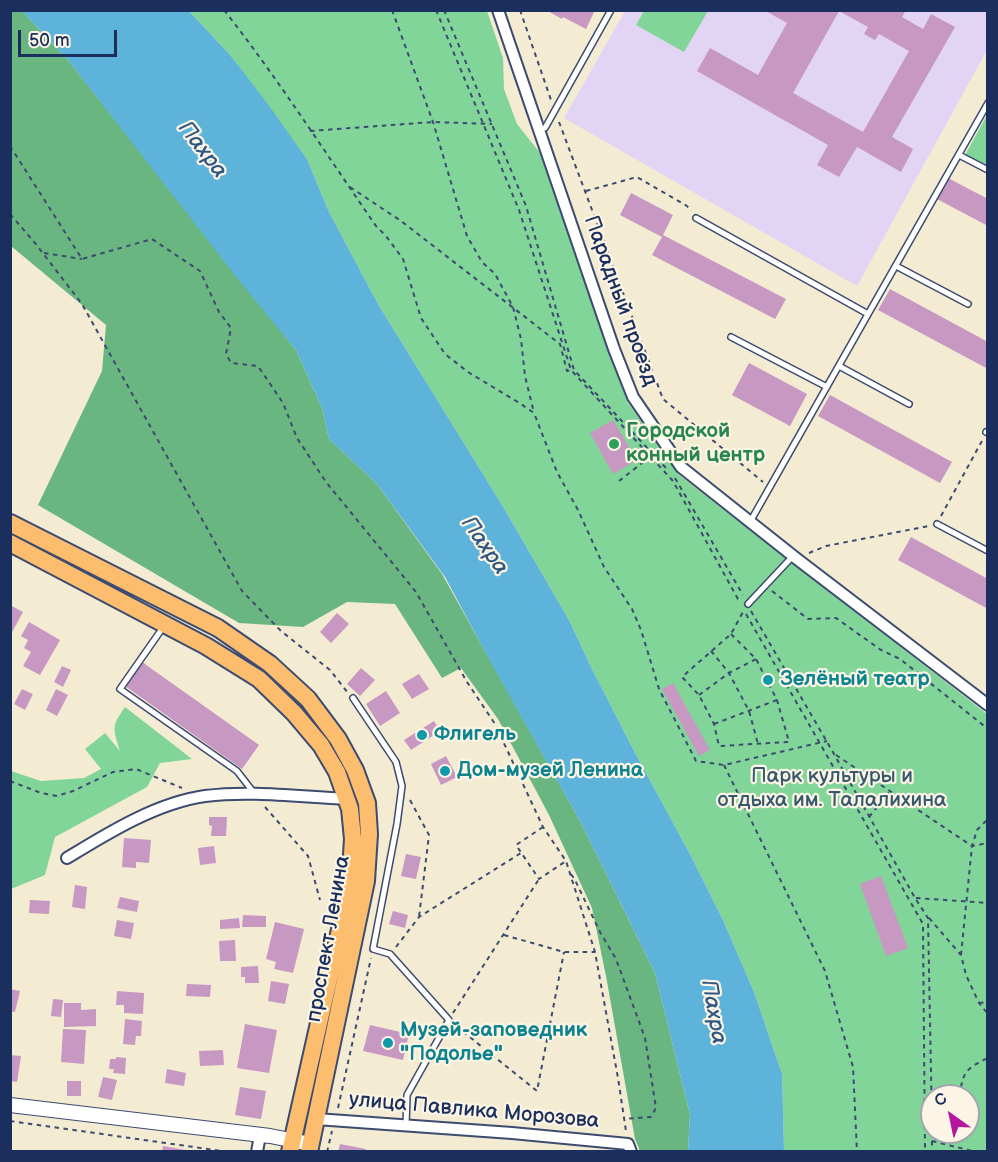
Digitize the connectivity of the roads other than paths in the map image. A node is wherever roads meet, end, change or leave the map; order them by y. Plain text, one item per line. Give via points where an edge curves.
1 (498, 10) edge
2 (611, 10) edge
3 (987, 104) edge
4 (539, 130) junction
5 (959, 154) junction
6 (987, 170) edge
7 (696, 218) road end
8 (896, 266) junction
9 (968, 304) dead end
10 (868, 314) junction
11 (731, 337) dead end
12 (839, 366) junction
13 (827, 387) junction
14 (909, 404) dead end
15 (750, 522) junction
16 (10, 523) edge
17 (937, 524) road end
18 (10, 543) edge
19 (987, 551) edge
20 (795, 557) junction
21 (747, 604) road end
22 (165, 624) junction
23 (353, 698) road end
24 (987, 705) edge
25 (254, 793) junction
26 (347, 800) junction
27 (67, 858) dead end
28 (10, 1105) edge
29 (316, 1119) junction
30 (406, 1125) junction
31 (260, 1135) junction
32 (291, 1146) edge
33 (310, 1148) edge
34 (630, 1148) edge
35 (257, 1152) edge

1 - 4 street, Парадный проезд
2 - 4 lane via 545,128
3 - 5 lane
4 - 15 street, Парадный проезд via 633,397 681,467
5 - 6 lane
5 - 8 lane
7 - 10 lane
8 - 9 lane
8 - 10 lane
10 - 12 lane
11 - 13 lane
12 - 13 lane
12 - 14 lane
13 - 15 lane
15 - 20 street, Парадный проезд
16 - 29 main road, проспект Ленина via 218,628 270,664 308,699 338,739 354,770 367,803 366,881
17 - 19 lane
18 - 22 main road, проспект Ленина
20 - 21 lane
20 - 24 street, Парадный проезд
22 - 25 lane via 120,689 237,771
22 - 26 main road, проспект Ленина via 259,679 321,745
23 - 30 lane via 396,762 402,786 374,949 390,954 449,1020 407,1095
25 - 26 street
25 - 27 street via 204,796 164,807 108,833
26 - 32 main road, проспект Ленина via 353,839 350,885
28 - 31 street
29 - 30 street, улица Павлика Морозова
29 - 33 main road, проспект Ленина
30 - 34 street, улица Павлика Морозова
31 - 32 street
31 - 35 street
32 - 33 street

